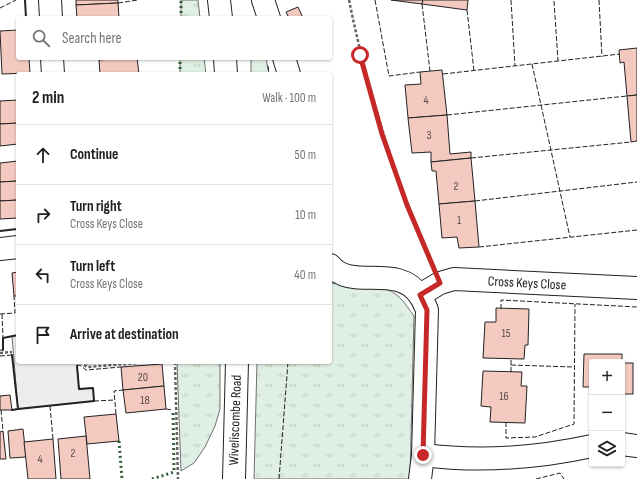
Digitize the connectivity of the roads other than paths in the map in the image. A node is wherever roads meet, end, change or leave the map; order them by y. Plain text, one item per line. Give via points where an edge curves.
1 (50, 0) edge
2 (219, 0) edge
3 (263, 0) edge
4 (51, 16) edge
5 (221, 16) edge
6 (268, 16) edge
7 (52, 60) edge
8 (225, 60) edge
9 (285, 60) edge
10 (53, 72) edge
11 (226, 72) edge
12 (288, 72) edge
13 (16, 246) edge
14 (0, 249) edge
15 (332, 266) edge
16 (637, 288) edge
17 (420, 295) junction
18 (237, 364) edge
19 (625, 444) edge
20 (637, 446) edge
21 (589, 447) edge
22 (423, 455) junction
23 (234, 479) edge
24 (420, 479) edge

1 - 4 street
2 - 5 street
3 - 6 street
7 - 10 street
8 - 11 street
9 - 12 street
13 - 14 street
15 - 17 street via 349,277 388,277 406,284
16 - 17 street, Cross Keys Close via 454,279 440,283
17 - 22 street via 427,310
18 - 23 street, Wiveliscombe Road
19 - 20 street
21 - 22 street via 522,458
22 - 24 street

